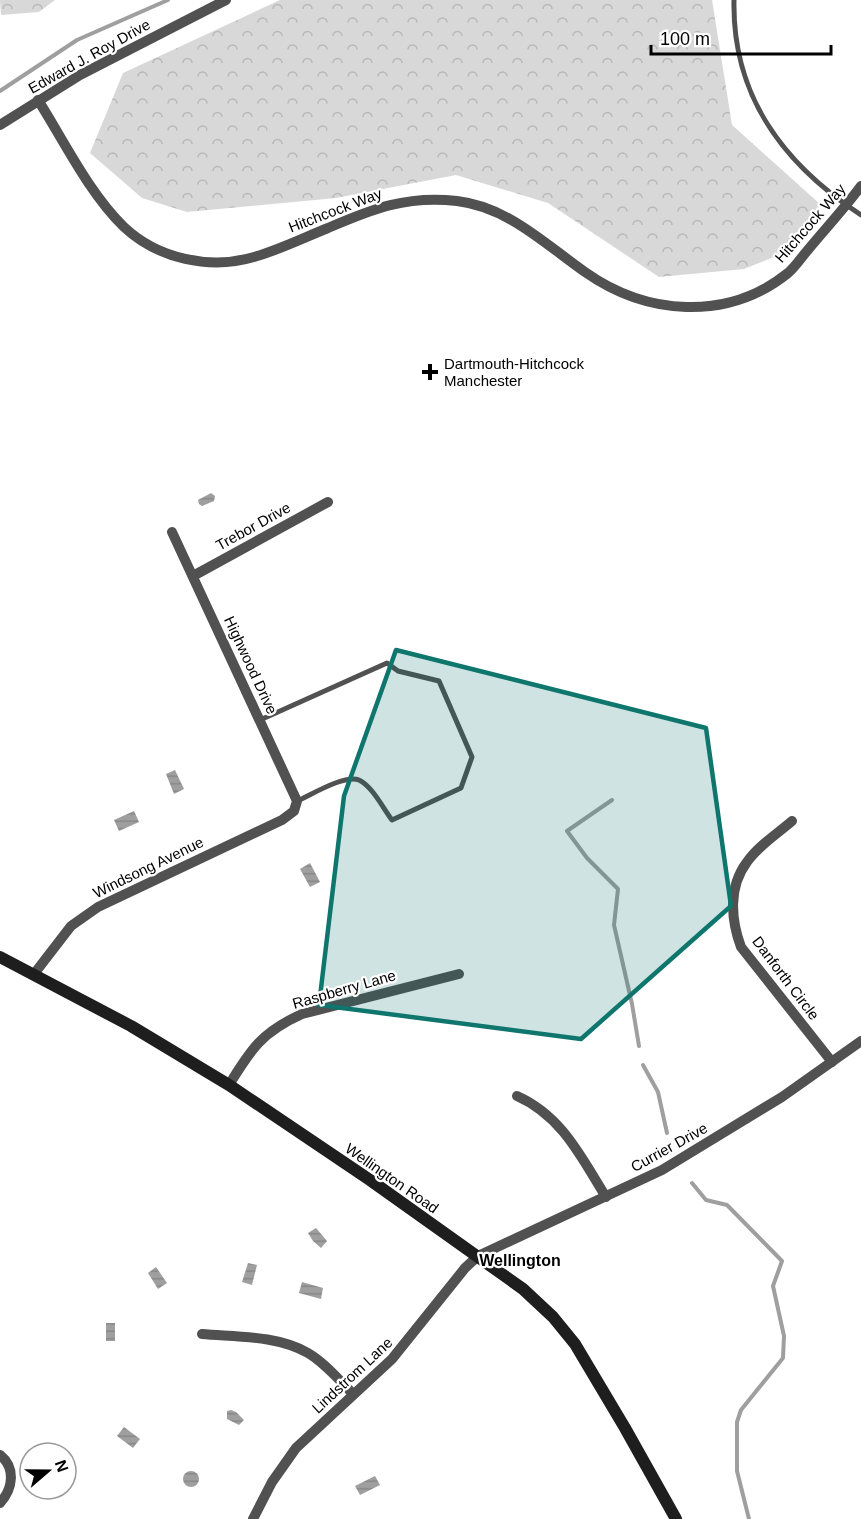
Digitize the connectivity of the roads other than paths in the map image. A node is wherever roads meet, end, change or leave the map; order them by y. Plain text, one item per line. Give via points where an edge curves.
1 (226, 0) edge
2 (734, 0) edge
3 (38, 100) junction
4 (0, 125) edge
5 (861, 186) edge
6 (846, 206) junction
7 (861, 215) edge
8 (328, 501) dead end
9 (172, 532) dead end
10 (193, 576) junction
11 (260, 720) junction
12 (296, 806) junction
13 (792, 821) dead end
14 (0, 957) edge
15 (34, 974) junction
16 (459, 974) dead end
17 (861, 1041) edge
18 (832, 1062) junction
19 (229, 1085) junction
20 (517, 1096) dead end
21 (606, 1197) junction
22 (478, 1256) junction
23 (202, 1334) dead end
24 (353, 1394) junction
25 (0, 1455) edge
26 (0, 1503) edge
27 (253, 1519) edge
28 (676, 1519) edge

1 - 3 street, Edward J. Roy Drive via 118,54
2 - 6 lane via 739,57 756,106 800,166
3 - 4 street, Edward J. Roy Drive
3 - 6 street, Hitchcock Way via 91,184 125,228 147,244 198,261 253,257 382,206 438,199 474,204 516,222 606,287 631,298 685,308 713,306 740,299 789,272
5 - 6 street, Hitchcock Way
6 - 7 lane
8 - 10 street, Trebor Drive
9 - 10 street, Highwood Drive
10 - 11 street, Highwood Drive
11 - 12 street, Highwood Drive
11 - 12 lane via 387,663 398,671 439,681 472,757 461,788 392,820 370,790 359,780 348,778
12 - 15 street, Windsong Avenue via 282,820 117,897 81,918 62,935
13 - 18 street, Danforth Circle via 756,852 740,875 733,901 735,931 741,947
14 - 15 main road, Wellington Road
15 - 19 main road, Wellington Road
16 - 19 street, Raspberry Lane via 302,1014 285,1022 256,1044
17 - 18 street, Currier Drive
18 - 21 street, Currier Drive via 711,1142
19 - 22 main road, Wellington Road
20 - 21 street via 551,1117
21 - 22 street, Currier Drive
22 - 24 street, Lindstrom Lane via 406,1345
22 - 28 main road, Wellington Road via 523,1289 565,1331
23 - 24 street via 287,1344 315,1358
24 - 27 street, Lindstrom Lane via 288,1459
25 - 26 street via 9,1467 11,1487

